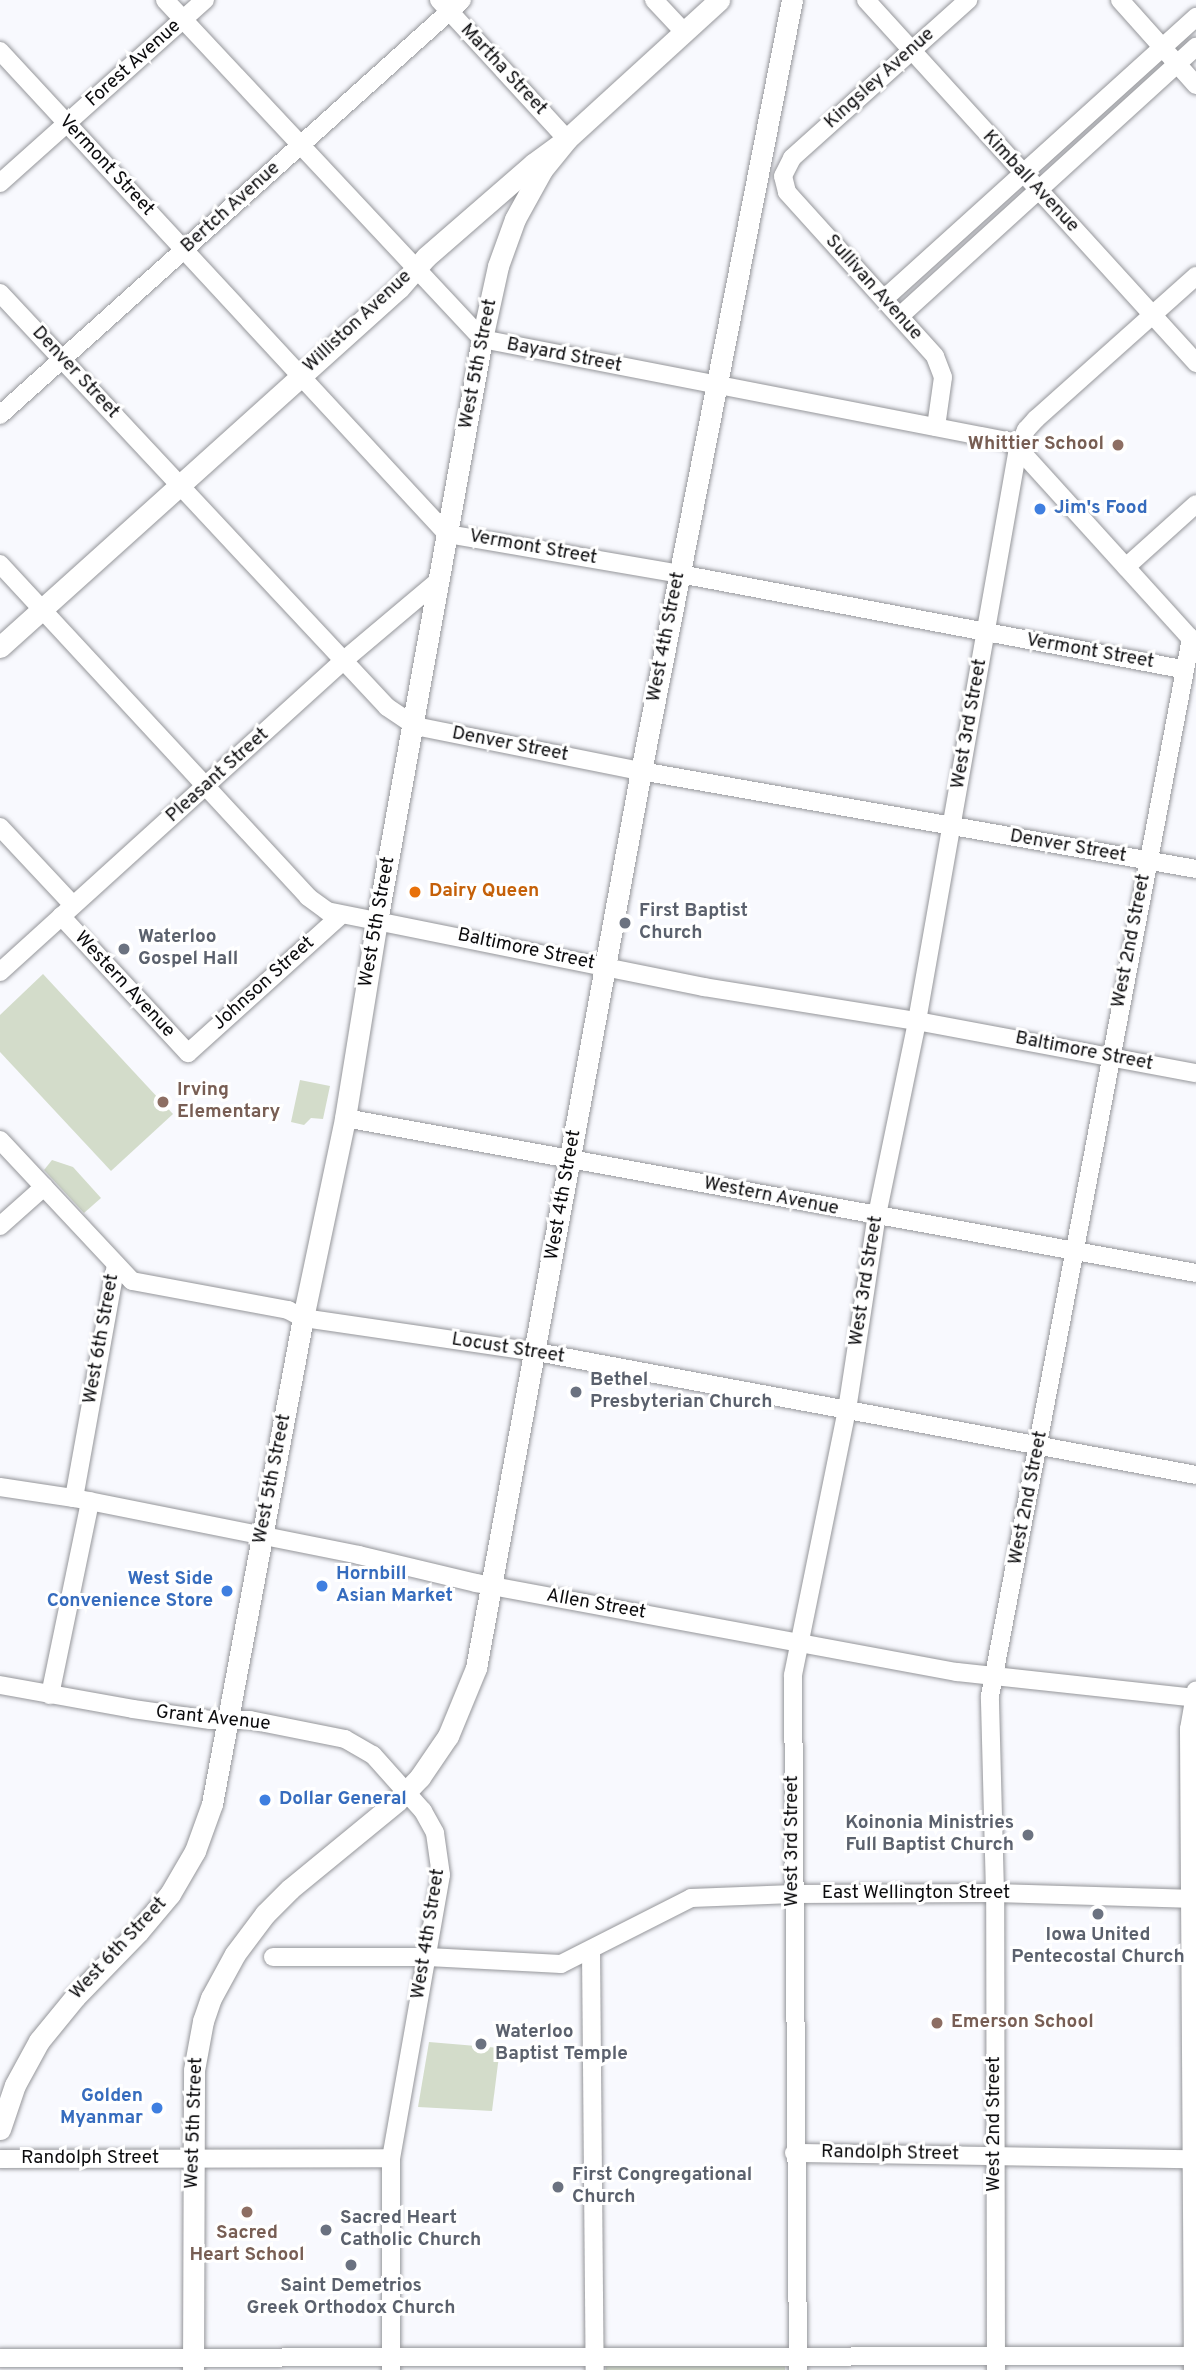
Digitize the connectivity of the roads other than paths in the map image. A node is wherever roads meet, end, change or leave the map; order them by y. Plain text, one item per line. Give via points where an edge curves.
1 (165, 0) edge
2 (205, 0) edge
3 (654, 0) edge
4 (719, 0) edge
5 (789, 0) edge
6 (866, 0) edge
7 (968, 0) edge
8 (1120, 0) edge
9 (450, 4) edge
10 (1196, 18) edge
11 (183, 19) junction
12 (685, 33) junction
13 (1196, 47) edge
14 (1163, 48) junction
15 (0, 51) edge
16 (911, 52) junction
17 (1177, 64) junction
18 (1196, 85) edge
19 (67, 123) junction
20 (567, 139) junction
21 (300, 146) junction
22 (792, 159) joint
23 (1023, 174) junction
24 (0, 183) edge
25 (1038, 191) junction
26 (184, 250) junction
27 (415, 270) junction
28 (1196, 276) edge
29 (0, 293) edge
30 (884, 299) junction
31 (900, 316) junction
32 (1153, 316) junction
33 (482, 339) junction
34 (62, 360) junction
35 (1196, 363) edge
36 (300, 376) junction
37 (716, 386) junction
38 (0, 415) edge
39 (936, 427) junction
40 (1018, 448) junction
41 (179, 485) junction
42 (1196, 504) edge
43 (447, 534) junction
44 (0, 564) edge
45 (1126, 568) junction
46 (680, 574) junction
47 (438, 580) junction
48 (43, 609) junction
49 (986, 633) junction
50 (1193, 641) edge
51 (0, 647) edge
52 (343, 661) junction
53 (1182, 669) junction
54 (415, 726) junction
55 (641, 771) junction
56 (207, 787) junction
57 (951, 826) junction
58 (0, 827) edge
59 (1147, 860) junction
60 (1196, 869) edge
61 (67, 911) junction
62 (341, 915) junction
63 (377, 920) junction
64 (605, 967) junction
65 (0, 972) edge
66 (916, 1021) junction
67 (188, 1053) joint
68 (1110, 1058) junction
69 (1196, 1073) edge
70 (345, 1118) junction
71 (0, 1140) edge
72 (570, 1160) junction
73 (44, 1186) junction
74 (877, 1216) junction
75 (0, 1226) edge
76 (1073, 1251) junction
77 (116, 1265) junction
78 (1196, 1273) edge
79 (303, 1318) junction
80 (537, 1352) junction
81 (847, 1410) junction
82 (1040, 1444) junction
83 (1196, 1475) edge
84 (0, 1488) edge
85 (82, 1499) junction
86 (262, 1537) junction
87 (492, 1586) junction
88 (799, 1643) junction
89 (994, 1676) junction
90 (0, 1685) edge
91 (50, 1695) junction
92 (1195, 1696) edge
93 (228, 1720) junction
94 (408, 1791) junction
95 (995, 1893) junction
96 (793, 1894) junction
97 (1193, 1899) edge
98 (591, 1950) junction
99 (273, 1957) dead end
100 (428, 1957) junction
101 (0, 2129) edge
102 (794, 2153) junction
103 (995, 2155) junction
104 (192, 2158) junction
105 (391, 2158) junction
106 (0, 2159) edge
107 (1193, 2160) edge
108 (0, 2358) edge
109 (1194, 2361) edge
110 (798, 2363) edge
111 (996, 2363) edge
112 (193, 2364) edge
113 (391, 2364) edge
114 (595, 2364) edge

1 - 11 street, Bayard Street
2 - 11 street, Forest Avenue
3 - 12 street
4 - 12 main road, Williston Avenue
5 - 37 main road, West 4th Street
6 - 16 street, Kimball Avenue
7 - 16 street, Kingsley Avenue
8 - 14 street
9 - 20 street, Martha Street
9 - 21 street, Bertch Avenue
10 - 14 street
11 - 19 street, Forest Avenue
11 - 21 street, Bayard Street
12 - 20 main road, Williston Avenue
13 - 17 street
14 - 17 street
14 - 23 street
15 - 19 street, Vermont Street
16 - 22 street, Kingsley Avenue
16 - 23 street, Kimball Avenue
17 - 18 street
17 - 25 street
19 - 24 street, Forest Avenue
19 - 26 street, Vermont Street
20 - 27 main road, Williston Avenue via 523,172
20 - 33 main road, West 5th Street via 542,170 516,219 498,266
21 - 26 street, Bertch Avenue
21 - 27 street, Bayard Street
22 - 30 street, Sullivan Avenue via 783,176 787,192
23 - 25 street, Kimball Avenue
23 - 30 street
25 - 31 street
25 - 32 street, Kimball Avenue
26 - 34 street, Bertch Avenue
26 - 36 street, Vermont Street
27 - 33 street, Bayard Street
27 - 36 main road, Williston Avenue
28 - 32 street, West 3rd Street
29 - 34 street, Denver Street
30 - 31 street, Sullivan Avenue
31 - 39 street, Sullivan Avenue via 941,368
32 - 35 street, Kimball Avenue
32 - 40 street, West 3rd Street via 1036,419
33 - 37 street, Bayard Street
33 - 43 main road, West 5th Street
34 - 38 street, Bertch Avenue
34 - 41 street, Denver Street
36 - 41 main road, Williston Avenue
36 - 43 street, Vermont Street
37 - 39 street, Bayard Street
37 - 46 main road, West 4th Street
39 - 40 street, Bayard Street via 997,437
40 - 45 street
40 - 49 street, West 3rd Street
41 - 48 main road, Williston Avenue
41 - 52 street, Denver Street
42 - 45 street
43 - 46 street, Vermont Street
43 - 47 main road, West 5th Street
44 - 48 street, Baltimore Street
45 - 50 street
46 - 49 street, Vermont Street
46 - 55 main road, West 4th Street
47 - 52 street, Pleasant Street
47 - 54 main road, West 5th Street
48 - 51 main road, Williston Avenue
48 - 56 street, Baltimore Street
49 - 53 street, Vermont Street
49 - 57 street, West 3rd Street
50 - 53 street, West 2nd Street
52 - 54 street, Denver Street via 387,708
52 - 56 street, Pleasant Street
53 - 59 street, West 2nd Street
54 - 55 street, Denver Street
54 - 63 main road, West 5th Street
55 - 57 street, Denver Street
55 - 64 main road, West 4th Street
56 - 61 street, Pleasant Street
56 - 62 street, Baltimore Street via 308,897
57 - 59 street, Denver Street
57 - 66 street, West 3rd Street
58 - 61 street, Western Avenue
59 - 60 street, Denver Street
59 - 68 street, West 2nd Street
61 - 65 street, Pleasant Street
61 - 67 street, Western Avenue
62 - 63 street, Baltimore Street
62 - 67 street, Johnson Street
63 - 64 street, Baltimore Street
63 - 70 main road, West 5th Street
64 - 66 street, Baltimore Street
64 - 72 main road, West 4th Street
66 - 68 street, Baltimore Street
66 - 74 street, West 3rd Street
68 - 69 street, Baltimore Street
68 - 76 street, West 2nd Street
70 - 72 street, Western Avenue
70 - 79 main road, West 5th Street
71 - 73 street, West 6th Street
72 - 74 street, Western Avenue
72 - 80 main road, West 4th Street
73 - 75 street
73 - 77 street, West 6th Street
74 - 76 street, Western Avenue
74 - 81 street, West 3rd Street
76 - 78 street, Western Avenue
76 - 82 street, West 2nd Street
77 - 79 street, Locust Street via 132,1281 288,1310
77 - 85 street, West 6th Street
79 - 80 street, Locust Street
79 - 86 main road, West 5th Street
80 - 81 street, Locust Street
80 - 87 main road, West 4th Street
81 - 82 street, Locust Street
81 - 88 street, West 3rd Street
82 - 83 street, Locust Street
82 - 89 street, West 2nd Street
84 - 85 street, Allen Street
85 - 86 street, Allen Street
85 - 91 street, West 6th Street
86 - 87 street, Allen Street
86 - 93 main road, West 5th Street
87 - 88 street, Allen Street
87 - 94 main road, West 4th Street via 476,1668 464,1703 442,1747
88 - 89 street, Allen Street
88 - 96 street, West 3rd Street via 793,1675
89 - 92 street, Allen Street
89 - 95 street, West 2nd Street via 990,1696
90 - 91 street, Grant Avenue
91 - 93 street, Grant Avenue
92 - 97 street via 1189,1729
93 - 94 street, Grant Avenue via 250,1720 345,1739 373,1755
93 - 101 main road, West 6th Street via 212,1804 183,1873 155,1914 46,2031 15,2085
94 - 100 street, West 4th Street via 435,1833 440,1857
94 - 104 main road, West 5th Street via 290,1889 234,1954 211,1998 197,2045
95 - 96 street, East Wellington Street
95 - 97 street, East Wellington Street
95 - 103 street, West 2nd Street
96 - 98 street, East Wellington Street via 691,1898
96 - 102 street, West 3rd Street
97 - 107 street
98 - 100 street, East Wellington Street via 561,1964
98 - 114 street
99 - 100 street, East Wellington Street
100 - 105 street, West 4th Street
102 - 103 street, Randolph Street
102 - 110 street, West 3rd Street
103 - 107 street, Randolph Street
103 - 111 street, West 2nd Street
104 - 105 street, Randolph Street
104 - 106 street, Randolph Street
104 - 112 main road, West 5th Street
105 - 113 street, West 4th Street
107 - 109 street
108 - 112 street
109 - 111 street
110 - 111 street
110 - 114 street
112 - 113 street
113 - 114 street

